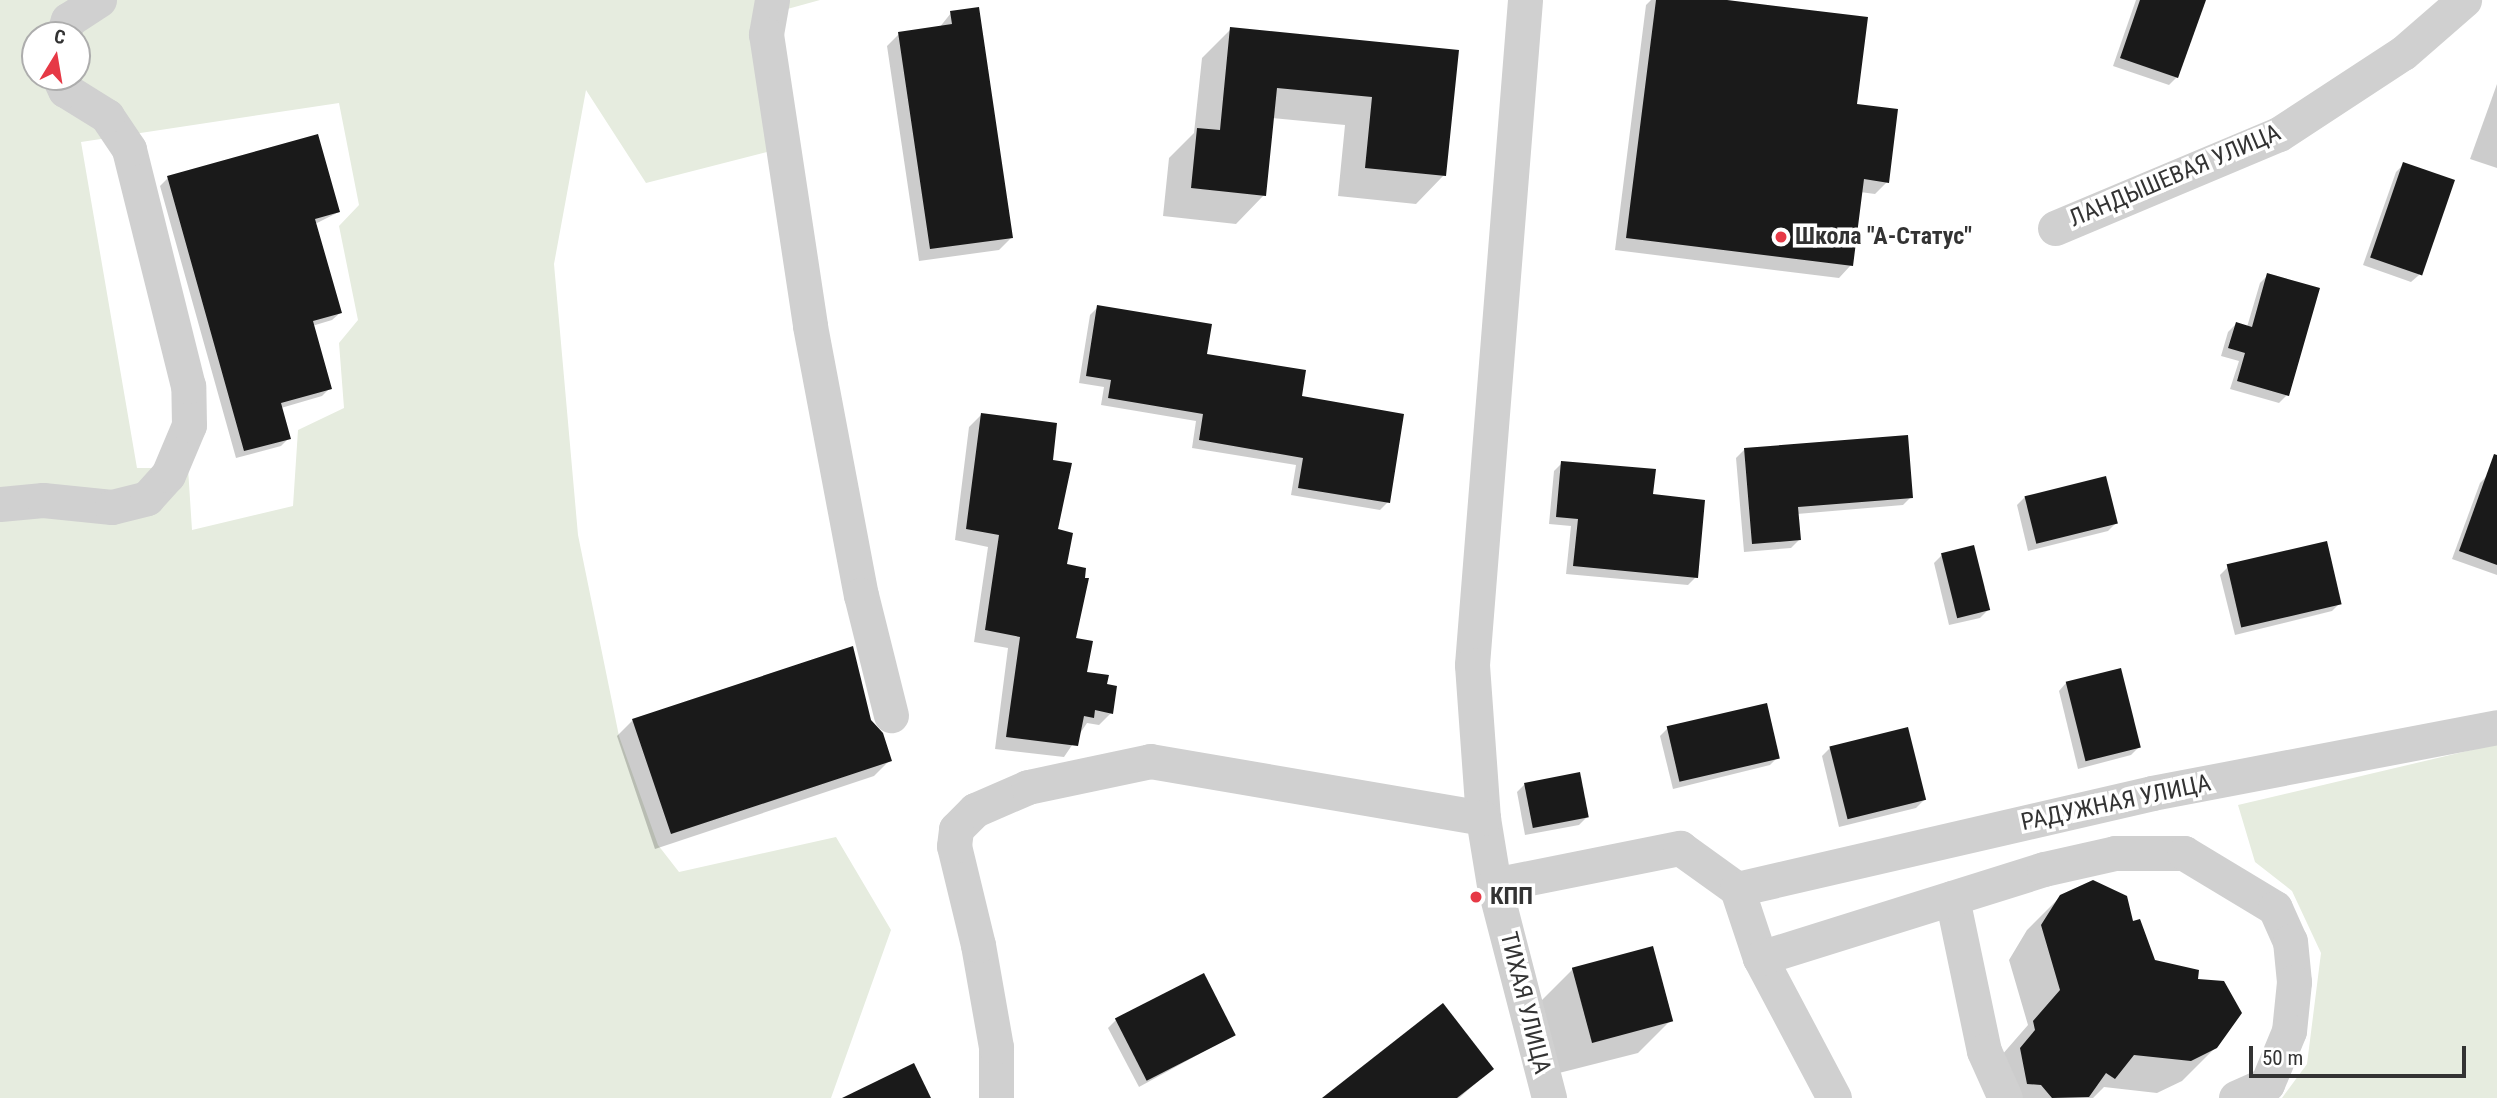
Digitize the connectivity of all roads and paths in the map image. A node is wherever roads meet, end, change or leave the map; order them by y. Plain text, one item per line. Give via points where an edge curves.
1 (99, 0) edge
2 (772, 0) edge
3 (1525, 0) edge
4 (2464, 0) edge
5 (68, 21) edge
6 (67, 91) edge
7 (2055, 228) dead end
8 (0, 504) edge
9 (891, 715) dead end
10 (2497, 727) edge
11 (1483, 818) junction
12 (1737, 889) junction
13 (1498, 897) junction
14 (1952, 898) junction
15 (1760, 958) junction
16 (996, 1098) edge
17 (1549, 1098) edge
18 (1833, 1098) edge
19 (2005, 1098) edge
20 (2236, 1098) edge

1 - 5 street
2 - 9 street via 766,34 810,326 861,595
3 - 11 street, ТИХАЯ УЛИЦА via 1472,665
4 - 7 street, ЛАНДЫШЕВАЯ УЛИЦА via 2403,53 2279,134
6 - 8 street via 107,116 129,149 188,386 189,425 168,475 147,498 112,507 43,500
10 - 12 street, РАДУЖНАЯ УЛИЦА via 2152,793
11 - 13 street, ТИХАЯ УЛИЦА
11 - 16 street via 1150,761 1028,787 975,810 956,829 954,846 992,1022
12 - 13 street via 1681,848
12 - 15 street
13 - 17 street, ТИХАЯ УЛИЦА
14 - 15 street
14 - 19 street via 1984,1051
14 - 20 street via 2115,853 2184,853 2275,908 2290,941 2294,982 2289,1031 2267,1084
15 - 18 street

